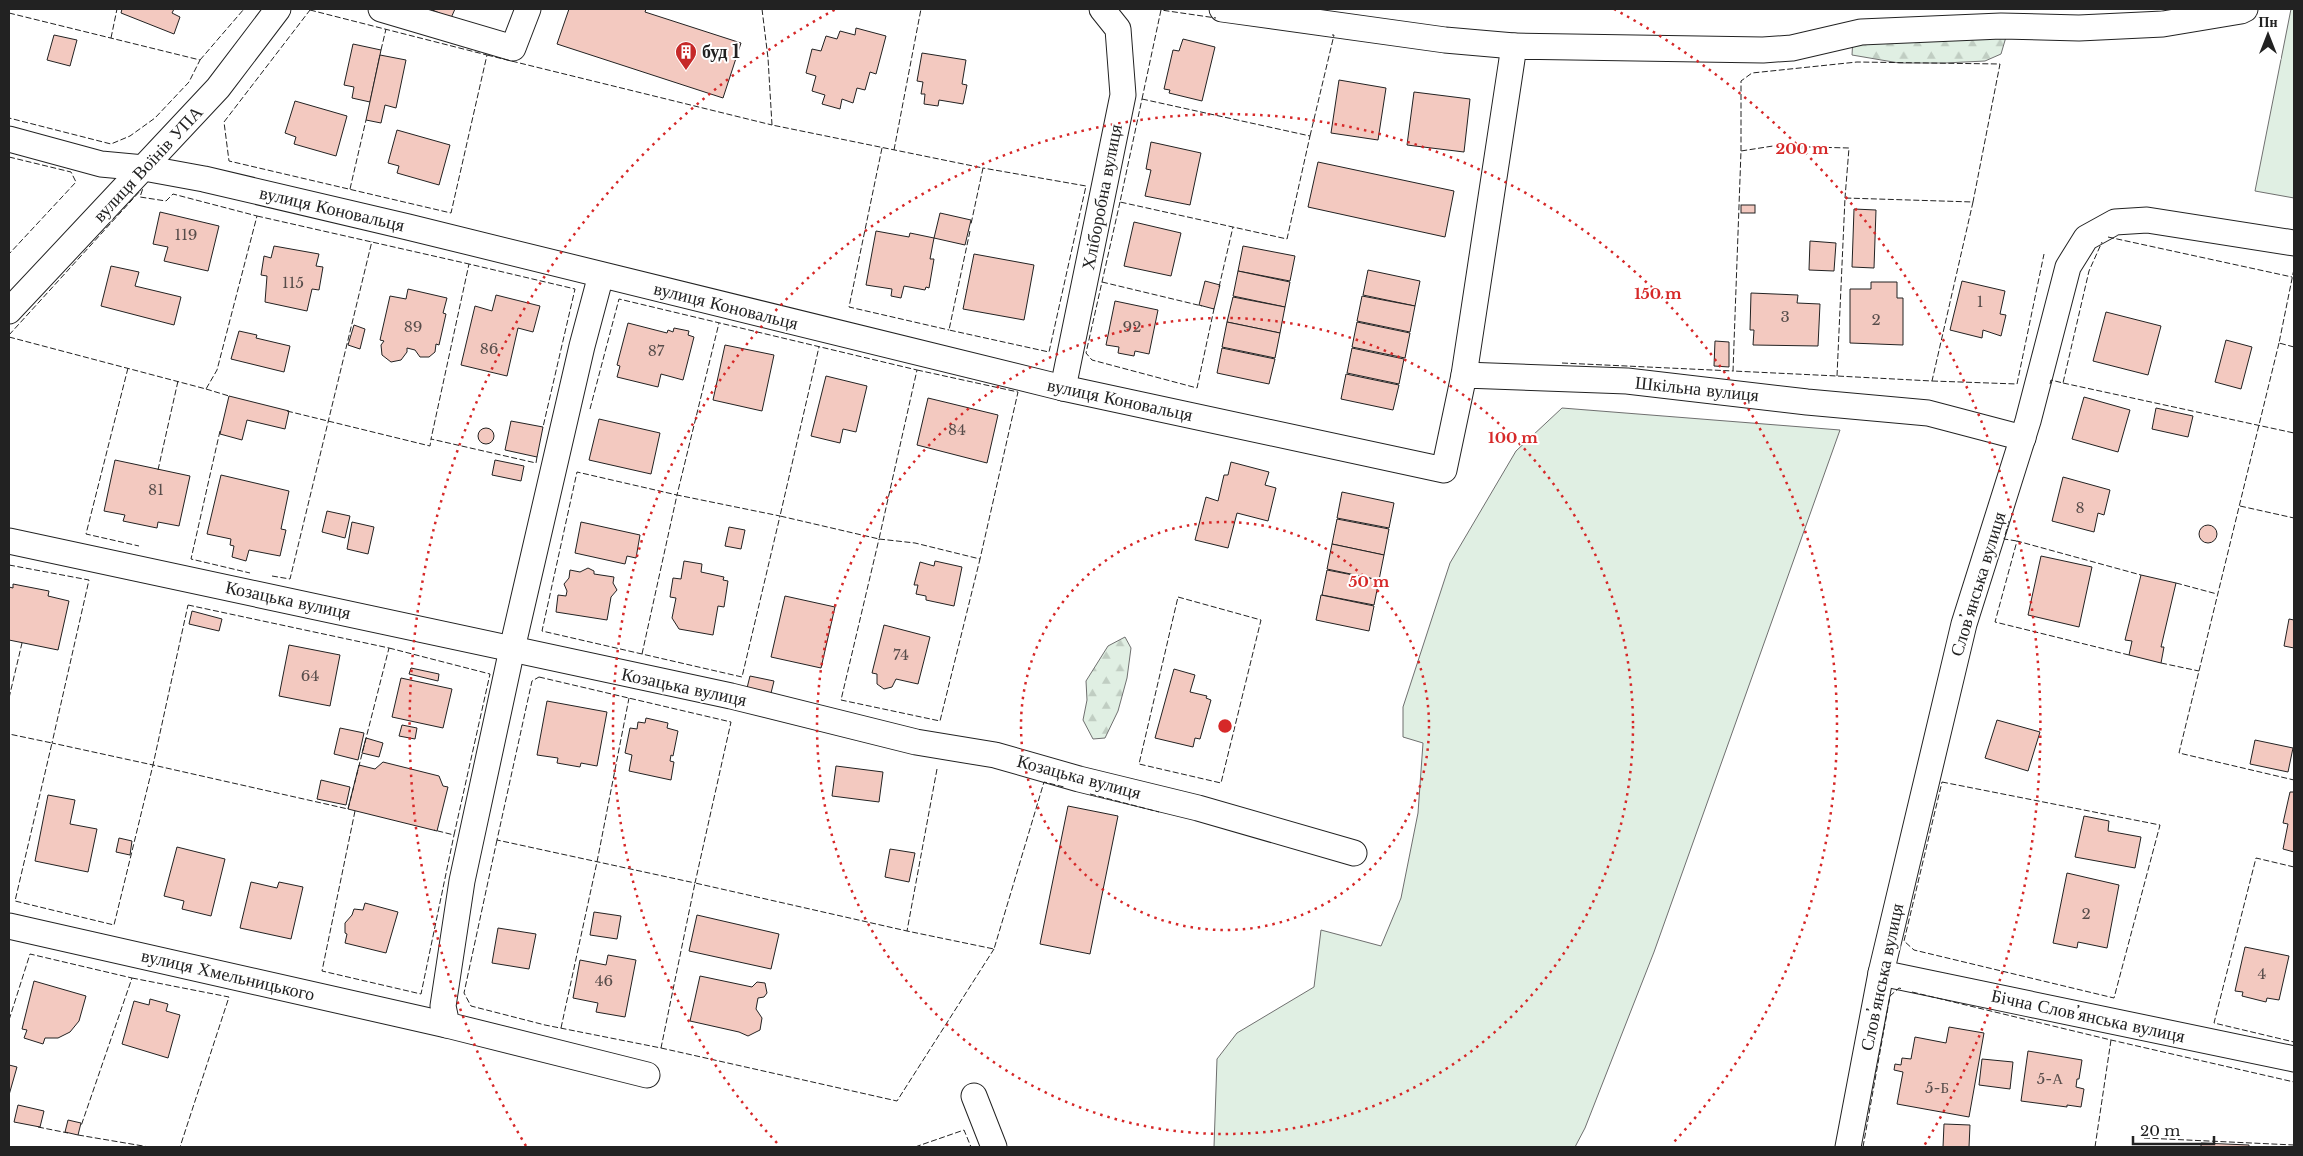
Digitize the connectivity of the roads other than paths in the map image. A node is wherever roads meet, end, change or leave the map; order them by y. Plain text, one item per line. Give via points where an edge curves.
1 (278, 9) edge
2 (381, 9) edge
3 (528, 9) edge
4 (1102, 9) edge
5 (1222, 9) edge
6 (2245, 9) edge
7 (1514, 46) junction
8 (9, 139) edge
9 (144, 168) junction
10 (2294, 243) edge
11 (601, 275) junction
12 (9, 311) edge
13 (1464, 375) junction
14 (1063, 388) junction
15 (2023, 438) junction
16 (9, 541) edge
17 (512, 650) junction
18 (1354, 853) dead end
19 (9, 926) edge
20 (1881, 973) junction
21 (447, 1025) junction
22 (2294, 1059) edge
23 (647, 1075) dead end
24 (974, 1096) dead end
25 (994, 1147) edge
26 (1848, 1147) edge

1 - 9 street, вулиця Воїнів УПА via 218,88
2 - 3 street via 514,48
4 - 14 street, Хліборобна вулиця via 1118,29 1123,95
5 - 7 street via 1445,40
6 - 7 street via 2163,24 1861,32 1792,48 1763,50
7 - 13 street
8 - 9 street, вулиця Коновальця via 101,164
9 - 11 street, вулиця Коновальця via 408,226
9 - 12 street, вулиця Воїнів УПА
10 - 15 street, Словʼянська вулиця via 2147,220 2114,222 2086,238 2068,267
11 - 14 street, вулиця Коновальця
11 - 17 street
13 - 14 street, вулиця Коновальця via 1444,470
13 - 15 street, Шкільна вулиця via 1627,381 1928,413
15 - 20 street, Словʼянська вулиця via 1964,624
16 - 17 street, Козацька вулиця
17 - 18 street, Козацька вулиця via 730,696 916,742 996,755
17 - 21 street via 462,881 443,1006
19 - 21 street, вулиця Хмельницького
20 - 22 street, Бічна Словʼянська вулиця
20 - 26 street, Словʼянська вулиця
21 - 23 street, вулиця Хмельницького
24 - 25 street

